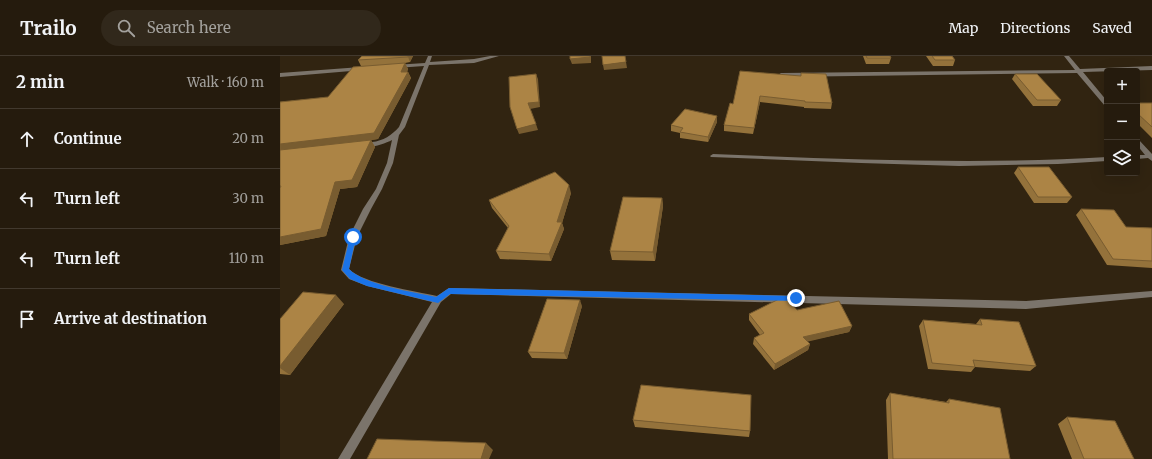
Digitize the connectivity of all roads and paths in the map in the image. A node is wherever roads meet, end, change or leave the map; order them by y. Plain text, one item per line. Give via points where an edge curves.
1 (430, 56) edge
2 (497, 56) edge
3 (1066, 56) edge
4 (428, 64) junction
5 (389, 67) edge
6 (365, 68) edge
7 (1152, 68) edge
8 (1080, 71) junction
9 (280, 75) edge
10 (772, 75) edge
11 (1106, 104) edge
12 (396, 135) junction
13 (1140, 144) edge
14 (359, 146) edge
15 (712, 156) dead end
16 (1140, 157) edge
17 (1151, 157) edge
18 (1104, 159) edge
19 (1152, 294) edge
20 (438, 300) junction
21 (344, 459) edge

1 - 4 street
2 - 4 street via 474,61
3 - 8 street
4 - 5 street
4 - 12 street via 402,127
6 - 9 street
7 - 8 street
8 - 10 street
8 - 11 street
12 - 14 street via 385,141
12 - 20 street via 390,163 380,189 353,237 346,270 352,277 370,284
13 - 17 street
15 - 18 street via 956,164
16 - 17 street
19 - 20 street via 1026,305 449,291
20 - 21 street

